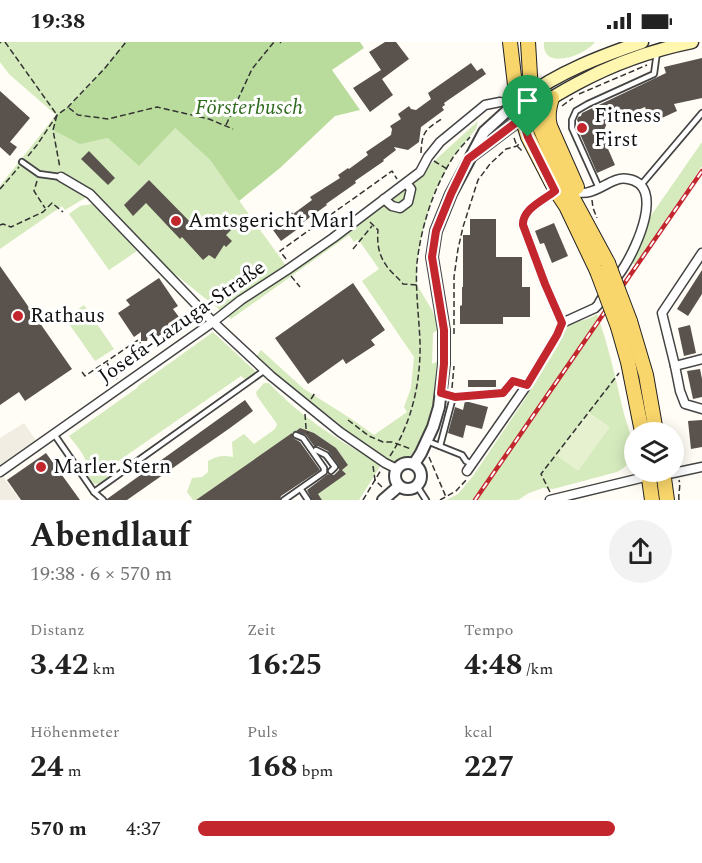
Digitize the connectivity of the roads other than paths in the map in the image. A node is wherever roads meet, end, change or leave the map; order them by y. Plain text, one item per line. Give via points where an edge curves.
1 (510, 42) edge
2 (528, 42) edge
3 (642, 42) edge
4 (692, 42) edge
5 (657, 56) junction
6 (531, 92) junction
7 (500, 102) dead end
8 (517, 102) junction
9 (556, 102) junction
10 (534, 109) junction
11 (702, 113) edge
12 (522, 118) junction
13 (468, 159) junction
14 (22, 162) road end
15 (61, 177) joint
16 (404, 184) junction
17 (641, 185) junction
18 (599, 188) junction
19 (555, 191) junction
20 (579, 192) junction
21 (384, 199) junction
22 (702, 253) edge
23 (603, 267) junction
24 (213, 322) junction
25 (562, 323) junction
26 (624, 324) junction
27 (702, 359) edge
28 (675, 366) junction
29 (265, 370) junction
30 (527, 385) junction
31 (448, 395) junction
32 (702, 409) edge
33 (640, 422) edge
34 (654, 422) edge
35 (54, 434) junction
36 (297, 435) dead end
37 (427, 441) junction
38 (440, 446) junction
39 (316, 450) dead end
40 (414, 464) junction
41 (702, 467) edge
42 (470, 468) joint
43 (397, 469) junction
44 (684, 470) edge
45 (330, 471) dead end
46 (0, 472) edge
47 (624, 482) edge
48 (649, 482) edge
49 (664, 482) edge
50 (399, 486) junction
51 (417, 486) junction
52 (302, 491) dead end
53 (94, 492) junction
54 (582, 496) edge
55 (385, 497) edge
56 (552, 499) edge
57 (95, 500) edge
58 (103, 500) edge
59 (285, 500) edge
60 (308, 500) edge
61 (426, 500) edge
62 (652, 500) edge
63 (667, 500) edge

1 - 8 main road
2 - 6 main road
3 - 6 main road via 573,69
4 - 5 main road via 670,47
5 - 9 main road via 613,66 579,82
5 - 18 lane via 654,74 588,104 576,111 572,120
6 - 8 main road
6 - 10 main road
7 - 16 street, Josefa-Lazuga-Straße via 485,105 424,155 420,172
8 - 12 main road
8 - 13 street via 484,132
9 - 10 main road
9 - 20 main road via 549,106 548,120
10 - 12 main road
10 - 20 main road via 561,176
11 - 17 lane
12 - 13 street
12 - 19 main road
13 - 31 street via 436,231 432,257 444,330
14 - 15 lane via 39,174
15 - 24 street via 90,194
16 - 21 street, Josefa-Lazuga-Straße
16 - 21 street via 411,189 408,202 400,208
17 - 18 street via 622,178
17 - 25 street via 647,206 624,267 595,308
18 - 20 street
19 - 23 main road
19 - 25 street via 526,213 523,225
20 - 23 main road
21 - 24 street, Josefa-Lazuga-Straße
22 - 28 street via 662,313
23 - 26 main road, bridge
24 - 29 street
24 - 35 street, Josefa-Lazuga-Straße
25 - 30 street
26 - 33 main road
26 - 34 main road via 646,375
27 - 28 street
28 - 32 street via 685,404
29 - 43 street via 340,432
29 - 53 lane
30 - 31 lane via 513,381 503,393
30 - 42 street
31 - 37 street
31 - 38 lane
35 - 46 street, Josefa-Lazuga-Straße
35 - 53 lane
36 - 59 lane via 303,438 324,472
37 - 38 lane
37 - 40 street
38 - 42 lane via 462,455
39 - 45 lane via 335,467
40 - 43 street via 403,463
40 - 51 street via 421,472
41 - 44 street
43 - 50 street
47 - 54 street
48 - 62 main road
49 - 63 main road
50 - 51 street
50 - 55 street
51 - 61 lane
52 - 60 lane
53 - 57 lane
53 - 58 lane
54 - 56 street

